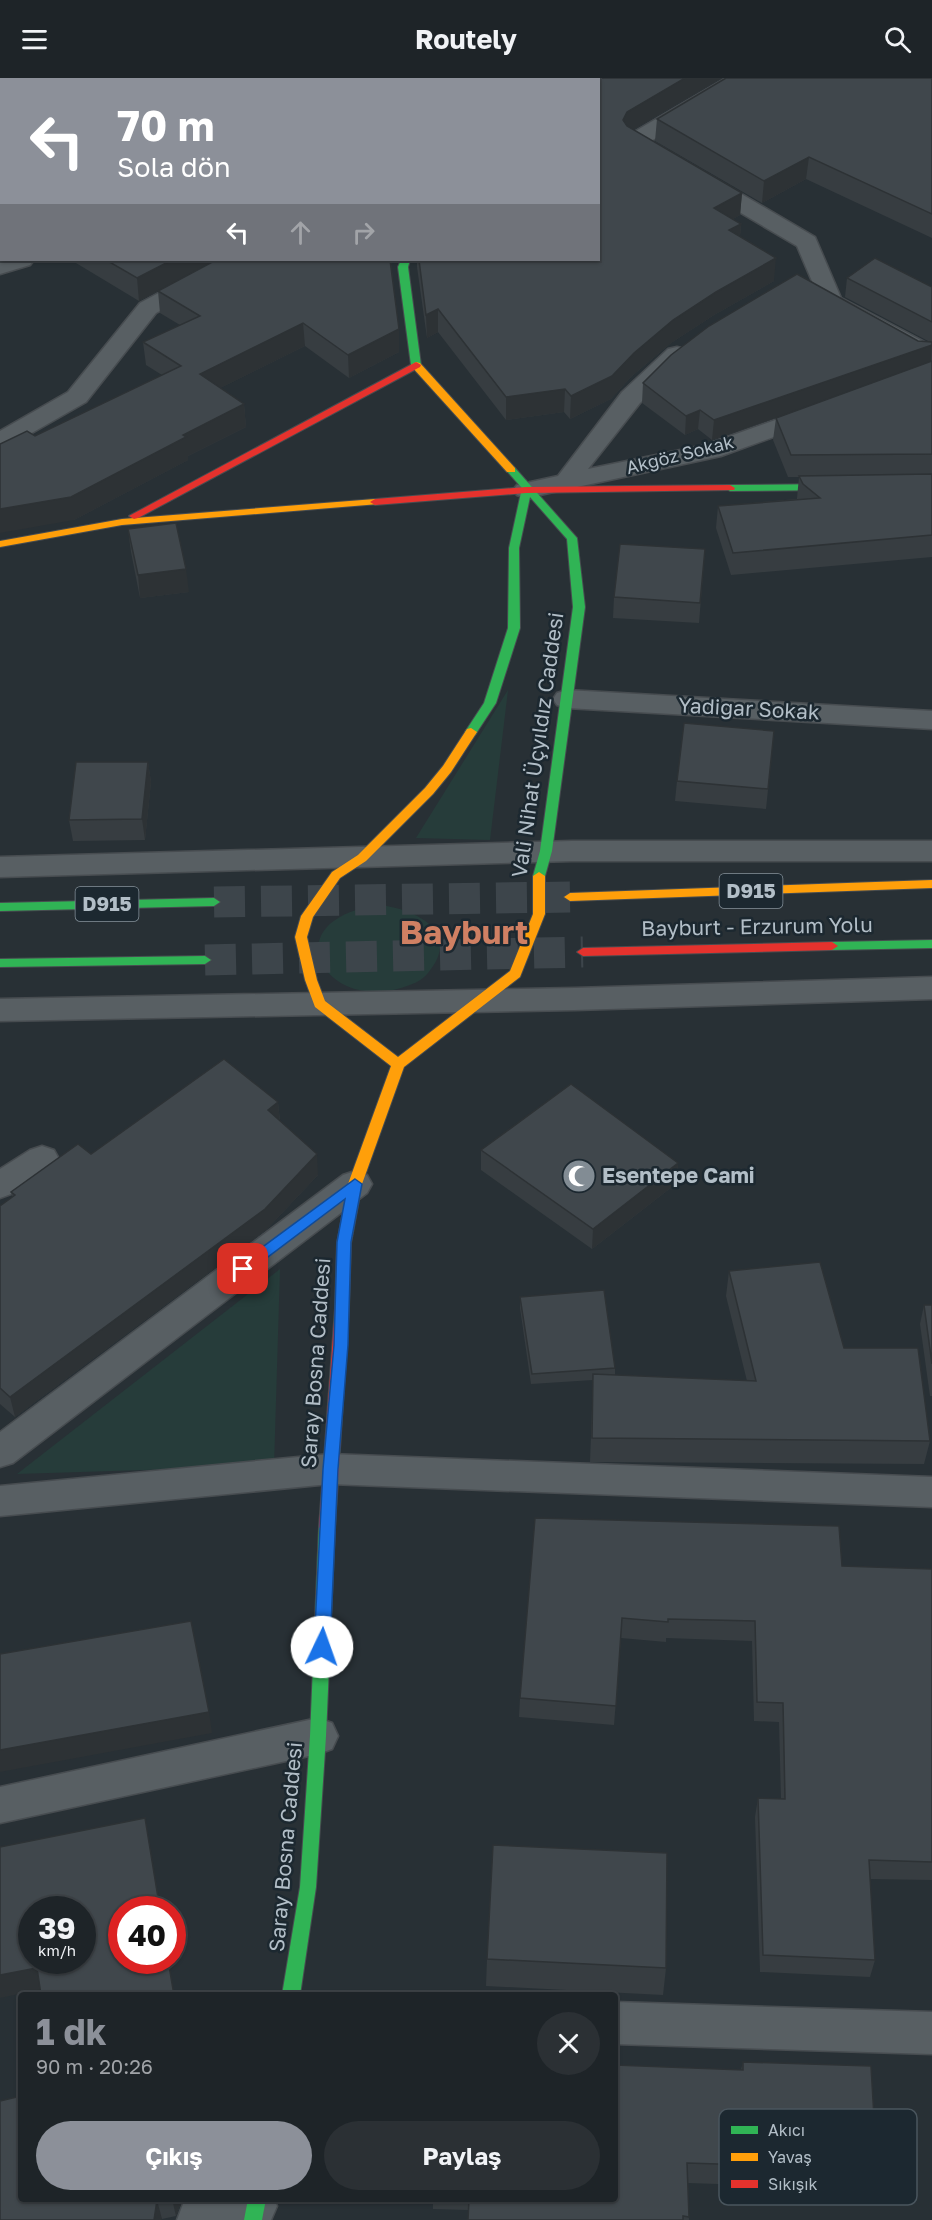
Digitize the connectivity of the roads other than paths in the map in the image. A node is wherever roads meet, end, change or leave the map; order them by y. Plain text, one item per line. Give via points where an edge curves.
1 (741, 78) edge
2 (19, 261) edge
3 (235, 261) edge
4 (405, 261) edge
5 (0, 267) edge
6 (693, 341) edge
7 (932, 353) edge
8 (416, 365) junction
9 (836, 406) edge
10 (0, 441) edge
11 (567, 481) junction
12 (932, 486) edge
13 (526, 490) junction
14 (122, 522) junction
15 (0, 544) edge
16 (567, 699) junction
17 (932, 720) edge
18 (546, 851) junction
19 (932, 851) edge
20 (362, 858) junction
21 (0, 867) edge
22 (932, 884) edge
23 (570, 897) tunnel mouth
24 (214, 902) tunnel mouth
25 (0, 907) edge
26 (932, 944) edge
27 (583, 952) tunnel mouth
28 (205, 960) tunnel mouth
29 (0, 963) edge
30 (932, 988) edge
31 (481, 1001) junction
32 (320, 1004) junction
33 (0, 1010) edge
34 (398, 1064) junction
35 (42, 1159) dead end
36 (355, 1184) junction
37 (0, 1185) edge
38 (0, 1452) edge
39 (330, 1469) junction
40 (932, 1492) edge
41 (0, 1501) edge
42 (318, 1736) junction
43 (0, 1805) edge
44 (291, 1992) edge
45 (618, 2023) edge
46 (932, 2033) edge
47 (255, 2208) edge
48 (200, 2220) edge

1 - 7 street via 635,141 807,242 809,274 831,302 924,353
2 - 5 street
3 - 10 street via 148,308 77,397
4 - 8 main road
6 - 11 street via 654,372 607,423
8 - 13 main road
8 - 14 main road
9 - 11 street, Akgöz Sokak via 712,451
11 - 13 street, Akgöz Sokak
12 - 13 main road
13 - 14 main road
13 - 16 main road, Vali Nihat Üçyıldız Caddesi via 572,538 579,607
13 - 20 main road, Vali Nihat Üçyıldız Caddesi via 514,548 514,628 490,703 429,791
14 - 15 main road
16 - 17 street, Yadigar Sokak
16 - 18 main road, Vali Nihat Üçyıldız Caddesi
18 - 19 street
18 - 20 street
18 - 31 main road, Vali Nihat Üçyıldız Caddesi via 539,871 539,914 532,936 515,974
20 - 21 street
20 - 32 main road, Vali Nihat Üçyıldız Caddesi via 336,875 304,926 301,937
22 - 23 main road, Bayburt - Erzurum Yolu / D915
24 - 25 main road, D915
26 - 27 main road, Bayburt - Erzurum Yolu
28 - 29 main road
30 - 31 street
31 - 32 street
31 - 34 main road, Vali Nihat Üçyıldız Caddesi
32 - 33 street
32 - 34 main road
34 - 36 main road, Saray Bosna Caddesi
35 - 37 street
36 - 38 street
36 - 39 main road, Saray Bosna Caddesi via 344,1242 341,1345
39 - 40 street
39 - 41 street
39 - 42 main road, Saray Bosna Caddesi
42 - 43 street
42 - 44 main road, Saray Bosna Caddesi via 308,1887
45 - 46 street
47 - 48 street

